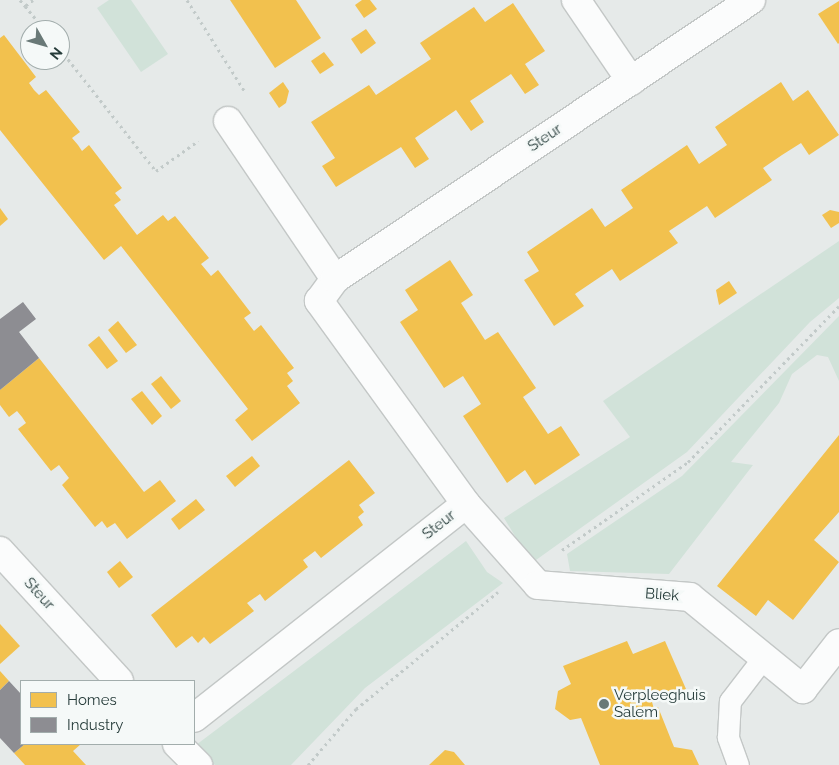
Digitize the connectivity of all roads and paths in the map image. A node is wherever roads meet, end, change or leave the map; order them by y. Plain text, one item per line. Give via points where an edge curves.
1 (20, 0) edge
2 (33, 0) edge
3 (188, 0) edge
4 (576, 0) edge
5 (751, 0) edge
6 (26, 6) junction
7 (37, 20) edge
8 (70, 62) edge
9 (631, 81) junction
10 (228, 121) junction
11 (335, 279) junction
12 (839, 306) edge
13 (466, 504) junction
14 (0, 551) edge
15 (524, 572) junction
16 (839, 642) edge
17 (762, 658) junction
18 (118, 680) edge
19 (195, 717) edge
20 (178, 745) edge
21 (198, 765) edge
22 (308, 765) edge
23 (738, 765) edge

1 - 6 path
2 - 6 path
3 - 10 path via 245,88
4 - 9 street
5 - 9 street, Steur
6 - 7 path
8 - 10 path via 156,171
9 - 11 street, Steur
10 - 11 street
11 - 13 street, Steur via 319,301
12 - 15 path via 688,462
13 - 15 street, Bliek
13 - 19 street, Steur
14 - 18 street, Steur
15 - 17 street, Bliek via 538,585 690,597
15 - 22 path via 356,709
16 - 17 street, Bliek via 803,689
17 - 23 lane via 730,700 728,737
20 - 21 street

